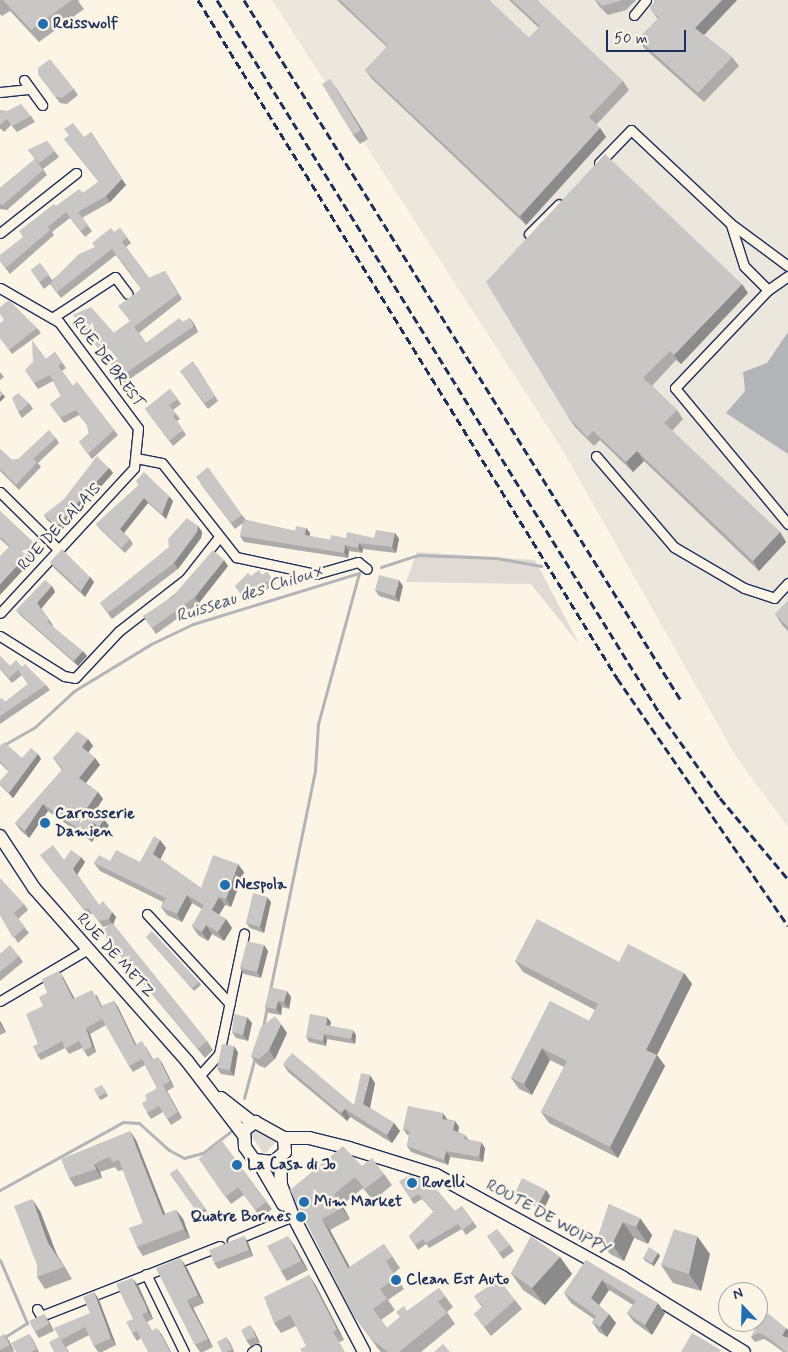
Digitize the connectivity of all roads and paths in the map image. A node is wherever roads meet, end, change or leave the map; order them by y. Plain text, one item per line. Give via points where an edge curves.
1 (646, 0) edge
2 (634, 15) dead end
3 (24, 80) dead end
4 (30, 89) junction
5 (0, 92) edge
6 (42, 105) dead end
7 (590, 172) edge
8 (76, 173) dead end
9 (570, 193) edge
10 (730, 223) junction
11 (0, 233) edge
12 (529, 234) edge
13 (788, 266) edge
14 (788, 276) edge
15 (0, 288) edge
16 (768, 290) junction
17 (128, 294) dead end
18 (52, 318) junction
19 (596, 456) dead end
20 (136, 458) junction
21 (0, 492) edge
22 (788, 524) edge
23 (220, 537) junction
24 (59, 550) junction
25 (367, 569) dead end
26 (788, 583) edge
27 (0, 613) edge
28 (0, 636) edge
29 (0, 836) edge
30 (147, 914) dead end
31 (244, 934) dead end
32 (88, 949) junction
33 (0, 1000) edge
34 (230, 1004) junction
35 (200, 1076) junction
36 (213, 1092) junction
37 (252, 1122) junction
38 (243, 1134) junction
39 (284, 1138) junction
40 (323, 1144) junction
41 (282, 1154) junction
42 (259, 1163) junction
43 (293, 1216) junction
44 (146, 1274) junction
45 (37, 1309) dead end
46 (184, 1352) edge
47 (364, 1352) edge
48 (744, 1352) edge

1 - 2 street
3 - 4 street
4 - 5 street
4 - 6 street
7 - 10 street via 631,130
8 - 11 street
9 - 12 street
10 - 13 street
10 - 16 street via 744,266
14 - 16 street
15 - 18 street, RUE DE BREST
16 - 22 street via 675,388
17 - 18 street, RUE DE BREST via 115,277
18 - 20 street, RUE DE BREST via 138,428
19 - 26 street via 674,547 744,588 774,598
20 - 23 street via 162,463
20 - 24 street, RUE DE CALAIS via 134,468
21 - 24 street
23 - 25 street via 236,557 316,574 358,562
23 - 28 street via 186,579 119,631 75,678 64,676
24 - 27 street, RUE DE CALAIS
29 - 32 street, RUE DE METZ via 28,880
30 - 34 street
31 - 34 street
32 - 33 street
32 - 35 street, RUE DE METZ
34 - 35 street via 219,1054
35 - 36 street, RUE DE METZ
36 - 37 street, RUE DE METZ
36 - 38 street, RUE DE METZ
37 - 38 street
37 - 39 street, RUE DE METZ
38 - 42 street, RUE DE METZ via 248,1151
39 - 40 street, ROUTE DE WOIPPY via 309,1138
39 - 41 street
40 - 41 street, ROUTE DE WOIPPY
40 - 48 street, ROUTE DE WOIPPY via 394,1160 436,1176 622,1277
41 - 42 street, ROUTE DE WOIPPY
41 - 43 street via 281,1185
42 - 43 street, RUE DE METZ
43 - 44 street
43 - 47 street
44 - 45 street via 41,1316
44 - 46 street

